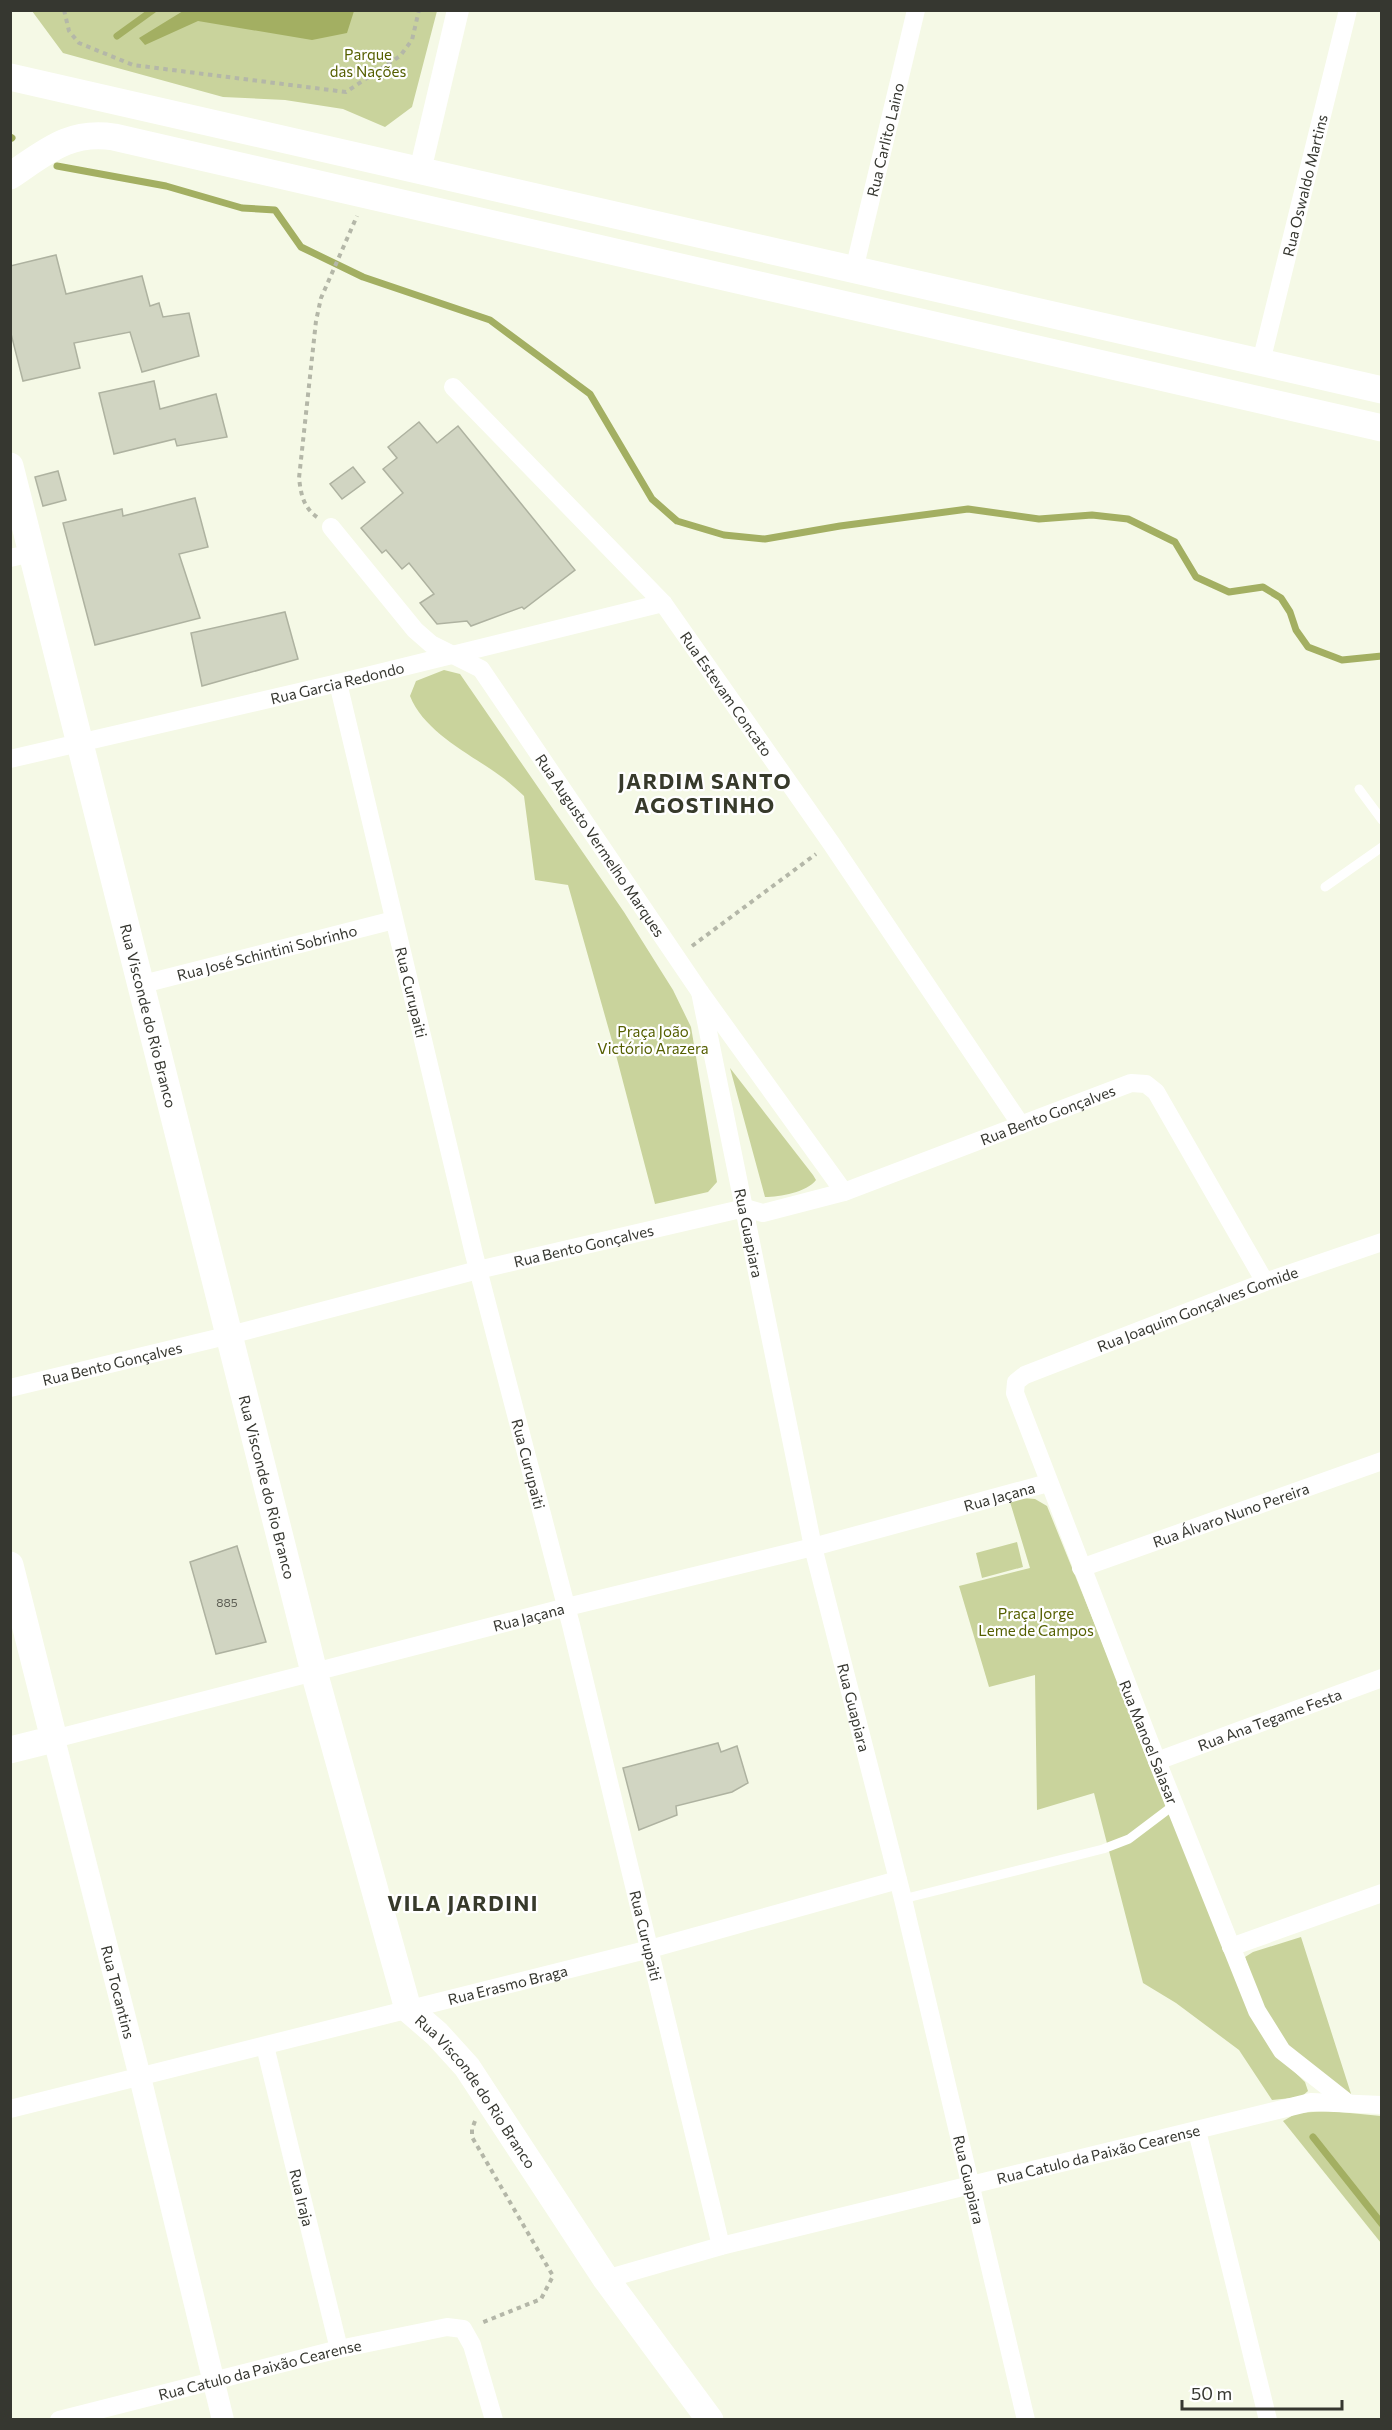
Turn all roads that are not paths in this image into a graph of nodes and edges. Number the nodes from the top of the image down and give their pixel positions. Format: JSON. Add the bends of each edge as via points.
{"nodes":[{"id":1,"x":458,"y":10,"type":"edge"},
{"id":2,"x":916,"y":10,"type":"edge"},
{"id":3,"x":1348,"y":10,"type":"edge"},
{"id":4,"x":10,"y":77,"type":"edge"},
{"id":5,"x":420,"y":171,"type":"junction"},
{"id":6,"x":10,"y":176,"type":"edge"},
{"id":7,"x":854,"y":270,"type":"junction"},
{"id":8,"x":1261,"y":362,"type":"junction"},
{"id":9,"x":453,"y":387,"type":"dead end"},
{"id":10,"x":1382,"y":390,"type":"edge"},
{"id":11,"x":1382,"y":428,"type":"edge"},
{"id":12,"x":10,"y":466,"type":"edge"},
{"id":13,"x":331,"y":527,"type":"road end"},
{"id":14,"x":21,"y":556,"type":"edge"},
{"id":15,"x":663,"y":603,"type":"junction"},
{"id":16,"x":453,"y":654,"type":"junction"},
{"id":17,"x":338,"y":683,"type":"junction"},
{"id":18,"x":79,"y":743,"type":"junction"},
{"id":19,"x":10,"y":759,"type":"edge"},
{"id":20,"x":1359,"y":789,"type":"dead end"},
{"id":21,"x":1382,"y":820,"type":"edge"},
{"id":22,"x":1382,"y":847,"type":"edge"},
{"id":23,"x":1325,"y":887,"type":"dead end"},
{"id":24,"x":394,"y":920,"type":"junction"},
{"id":25,"x":140,"y":985,"type":"junction"},
{"id":26,"x":700,"y":992,"type":"junction"},
{"id":27,"x":1021,"y":1125,"type":"junction"},
{"id":28,"x":844,"y":1192,"type":"junction"},
{"id":29,"x":745,"y":1208,"type":"junction"},
{"id":30,"x":1382,"y":1242,"type":"edge"},
{"id":31,"x":478,"y":1270,"type":"junction"},
{"id":32,"x":1265,"y":1282,"type":"junction"},
{"id":33,"x":230,"y":1335,"type":"junction"},
{"id":34,"x":1016,"y":1382,"type":"joint"},
{"id":35,"x":10,"y":1388,"type":"edge"},
{"id":36,"x":1382,"y":1461,"type":"edge"},
{"id":37,"x":1048,"y":1483,"type":"junction"},
{"id":38,"x":813,"y":1547,"type":"junction"},
{"id":39,"x":10,"y":1565,"type":"edge"},
{"id":40,"x":1081,"y":1568,"type":"junction"},
{"id":41,"x":567,"y":1607,"type":"junction"},
{"id":42,"x":314,"y":1672,"type":"junction"},
{"id":43,"x":1382,"y":1678,"type":"edge"},
{"id":44,"x":54,"y":1739,"type":"junction"},
{"id":45,"x":10,"y":1750,"type":"edge"},
{"id":46,"x":1157,"y":1761,"type":"junction"},
{"id":47,"x":1174,"y":1805,"type":"junction"},
{"id":48,"x":898,"y":1880,"type":"junction"},
{"id":49,"x":1382,"y":1893,"type":"edge"},
{"id":50,"x":903,"y":1899,"type":"junction"},
{"id":51,"x":1232,"y":1947,"type":"junction"},
{"id":52,"x":650,"y":1949,"type":"junction"},
{"id":53,"x":408,"y":2009,"type":"junction"},
{"id":54,"x":265,"y":2046,"type":"junction"},
{"id":55,"x":140,"y":2077,"type":"junction"},
{"id":56,"x":1319,"y":2080,"type":"junction"},
{"id":57,"x":1311,"y":2102,"type":"junction"},
{"id":58,"x":1348,"y":2103,"type":"junction"},
{"id":59,"x":1382,"y":2105,"type":"edge"},
{"id":60,"x":10,"y":2109,"type":"edge"},
{"id":61,"x":1197,"y":2131,"type":"junction"},
{"id":62,"x":972,"y":2185,"type":"junction"},
{"id":63,"x":721,"y":2246,"type":"junction"},
{"id":64,"x":606,"y":2278,"type":"junction"},
{"id":65,"x":339,"y":2349,"type":"junction"},
{"id":66,"x":213,"y":2380,"type":"junction"},
{"id":67,"x":59,"y":2420,"type":"edge"},
{"id":68,"x":223,"y":2420,"type":"edge"},
{"id":69,"x":494,"y":2420,"type":"edge"},
{"id":70,"x":710,"y":2420,"type":"edge"},
{"id":71,"x":1026,"y":2420,"type":"edge"},
{"id":72,"x":1268,"y":2420,"type":"edge"}],
"edges":[{"from":1,"to":5,"type":"street"},
{"from":2,"to":7,"type":"street","name":"Rua Carlito Laino"},
{"from":3,"to":8,"type":"street","name":"Rua Oswaldo Martins"},
{"from":4,"to":5,"type":"main road"},
{"from":5,"to":7,"type":"main road"},
{"from":6,"to":11,"type":"main road","via":[[55,146],[82,135],[114,136]]},
{"from":7,"to":8,"type":"main road"},
{"from":8,"to":10,"type":"main road"},
{"from":9,"to":15,"type":"street","name":"Rua Estevam Concato"},
{"from":12,"to":14,"type":"main road","name":"Rua Visconde do Rio Branco"},
{"from":13,"to":16,"type":"street","name":"Rua Augusto Vermelho Marques","via":[[415,630],[430,644]]},
{"from":14,"to":18,"type":"main road","name":"Rua Visconde do Rio Branco"},
{"from":15,"to":16,"type":"street","name":"Rua Garcia Redondo"},
{"from":15,"to":27,"type":"street","name":"Rua Estevam Concato"},
{"from":16,"to":17,"type":"street","name":"Rua Garcia Redondo"},
{"from":16,"to":26,"type":"street","name":"Rua Augusto Vermelho Marques","via":[[481,669]]},
{"from":17,"to":18,"type":"street","name":"Rua Garcia Redondo"},
{"from":17,"to":24,"type":"street","name":"Rua Curupaiti"},
{"from":18,"to":19,"type":"street","name":"Rua Garcia Redondo"},
{"from":18,"to":25,"type":"main road","name":"Rua Visconde do Rio Branco"},
{"from":20,"to":21,"type":"lane"},
{"from":22,"to":23,"type":"lane"},
{"from":24,"to":25,"type":"street","name":"Rua José Schintini Sobrinho"},
{"from":24,"to":31,"type":"street","name":"Rua Curupaiti"},
{"from":25,"to":33,"type":"main road","name":"Rua Visconde do Rio Branco"},
{"from":26,"to":28,"type":"street","name":"Rua Augusto Vermelho Marques"},
{"from":26,"to":29,"type":"street","name":"Rua Guapiara"},
{"from":27,"to":28,"type":"street","name":"Rua Bento Gonçalves"},
{"from":27,"to":32,"type":"street","name":"Rua Bento Gonçalves","via":[[1131,1083],[1146,1084],[1156,1092]]},
{"from":28,"to":29,"type":"street","name":"Rua Bento Gonçalves","via":[[763,1213]]},
{"from":29,"to":31,"type":"street","name":"Rua Bento Gonçalves"},
{"from":29,"to":38,"type":"street","name":"Rua Guapiara"},
{"from":30,"to":32,"type":"street","name":"Rua Joaquim Gonçalves Gomide"},
{"from":31,"to":33,"type":"street","name":"Rua Bento Gonçalves"},
{"from":31,"to":41,"type":"street","name":"Rua Curupaiti"},
{"from":32,"to":34,"type":"street","name":"Rua Joaquim Gonçalves Gomide","via":[[1025,1375]]},
{"from":33,"to":35,"type":"street","name":"Rua Bento Gonçalves"},
{"from":33,"to":42,"type":"main road","name":"Rua Visconde do Rio Branco"},
{"from":34,"to":37,"type":"street","name":"Rua Manoel Salasar","via":[[1015,1393]]},
{"from":36,"to":40,"type":"street","name":"Rua Álvaro Nuno Pereira"},
{"from":37,"to":38,"type":"street","name":"Rua Jaçana"},
{"from":37,"to":40,"type":"street","name":"Rua Manoel Salasar"},
{"from":38,"to":41,"type":"street","name":"Rua Jaçana"},
{"from":38,"to":48,"type":"street","name":"Rua Guapiara"},
{"from":39,"to":44,"type":"main road","name":"Rua Tocantins"},
{"from":40,"to":46,"type":"street","name":"Rua Manoel Salasar"},
{"from":41,"to":42,"type":"street","name":"Rua Jaçana"},
{"from":41,"to":52,"type":"street","name":"Rua Curupaiti"},
{"from":42,"to":44,"type":"street","name":"Rua Jaçana"},
{"from":42,"to":53,"type":"main road","name":"Rua Visconde do Rio Branco"},
{"from":43,"to":46,"type":"street","name":"Rua Ana Tegame Festa"},
{"from":44,"to":45,"type":"main road","name":"Rua Jaçana"},
{"from":44,"to":55,"type":"street","name":"Rua Tocantins"},
{"from":46,"to":47,"type":"street","name":"Rua Manoel Salasar"},
{"from":47,"to":50,"type":"lane","via":[[1129,1839],[1103,1849]]},
{"from":47,"to":51,"type":"street","name":"Rua Manoel Salasar"},
{"from":48,"to":50,"type":"street","name":"Rua Guapiara"},
{"from":48,"to":52,"type":"street","name":"Rua Erasmo Braga"},
{"from":49,"to":51,"type":"street"},
{"from":50,"to":62,"type":"street","name":"Rua Guapiara"},
{"from":51,"to":56,"type":"street","name":"Rua Manoel Salasar","via":[[1257,2011],[1282,2051]]},
{"from":52,"to":53,"type":"street","name":"Rua Erasmo Braga"},
{"from":52,"to":63,"type":"street","name":"Rua Curupaiti"},
{"from":53,"to":54,"type":"street","name":"Rua Erasmo Braga"},
{"from":53,"to":64,"type":"main road","name":"Rua Visconde do Rio Branco","via":[[467,2067]]},
{"from":54,"to":55,"type":"street","name":"Rua Erasmo Braga"},
{"from":54,"to":65,"type":"street","name":"Rua Iraja"},
{"from":55,"to":60,"type":"street","name":"Rua Erasmo Braga"},
{"from":55,"to":66,"type":"street","name":"Rua Tocantins"},
{"from":56,"to":57,"type":"street","via":[[1319,2096]]},
{"from":56,"to":58,"type":"street","name":"Rua Manoel Salasar"},
{"from":57,"to":58,"type":"street","name":"Rua Catulo da Paixão Cearense"},
{"from":57,"to":61,"type":"street","name":"Rua Catulo da Paixão Cearense"},
{"from":58,"to":59,"type":"street","name":"Rua Catulo da Paixão Cearense"},
{"from":61,"to":62,"type":"street","name":"Rua Catulo da Paixão Cearense"},
{"from":61,"to":72,"type":"street"},
{"from":62,"to":63,"type":"street","name":"Rua Catulo da Paixão Cearense"},
{"from":62,"to":71,"type":"street","name":"Rua Guapiara"},
{"from":63,"to":64,"type":"street","name":"Rua Catulo da Paixão Cearense"},
{"from":64,"to":70,"type":"main road","name":"Rua Visconde do Rio Branco"},
{"from":65,"to":66,"type":"street","name":"Rua Catulo da Paixão Cearense"},
{"from":65,"to":69,"type":"street","name":"Rua Catulo da Paixão Cearense","via":[[447,2327],[463,2329],[472,2345]]},
{"from":66,"to":67,"type":"street","name":"Rua Catulo da Paixão Cearense"},
{"from":66,"to":68,"type":"street","name":"Rua Tocantins"}]}
